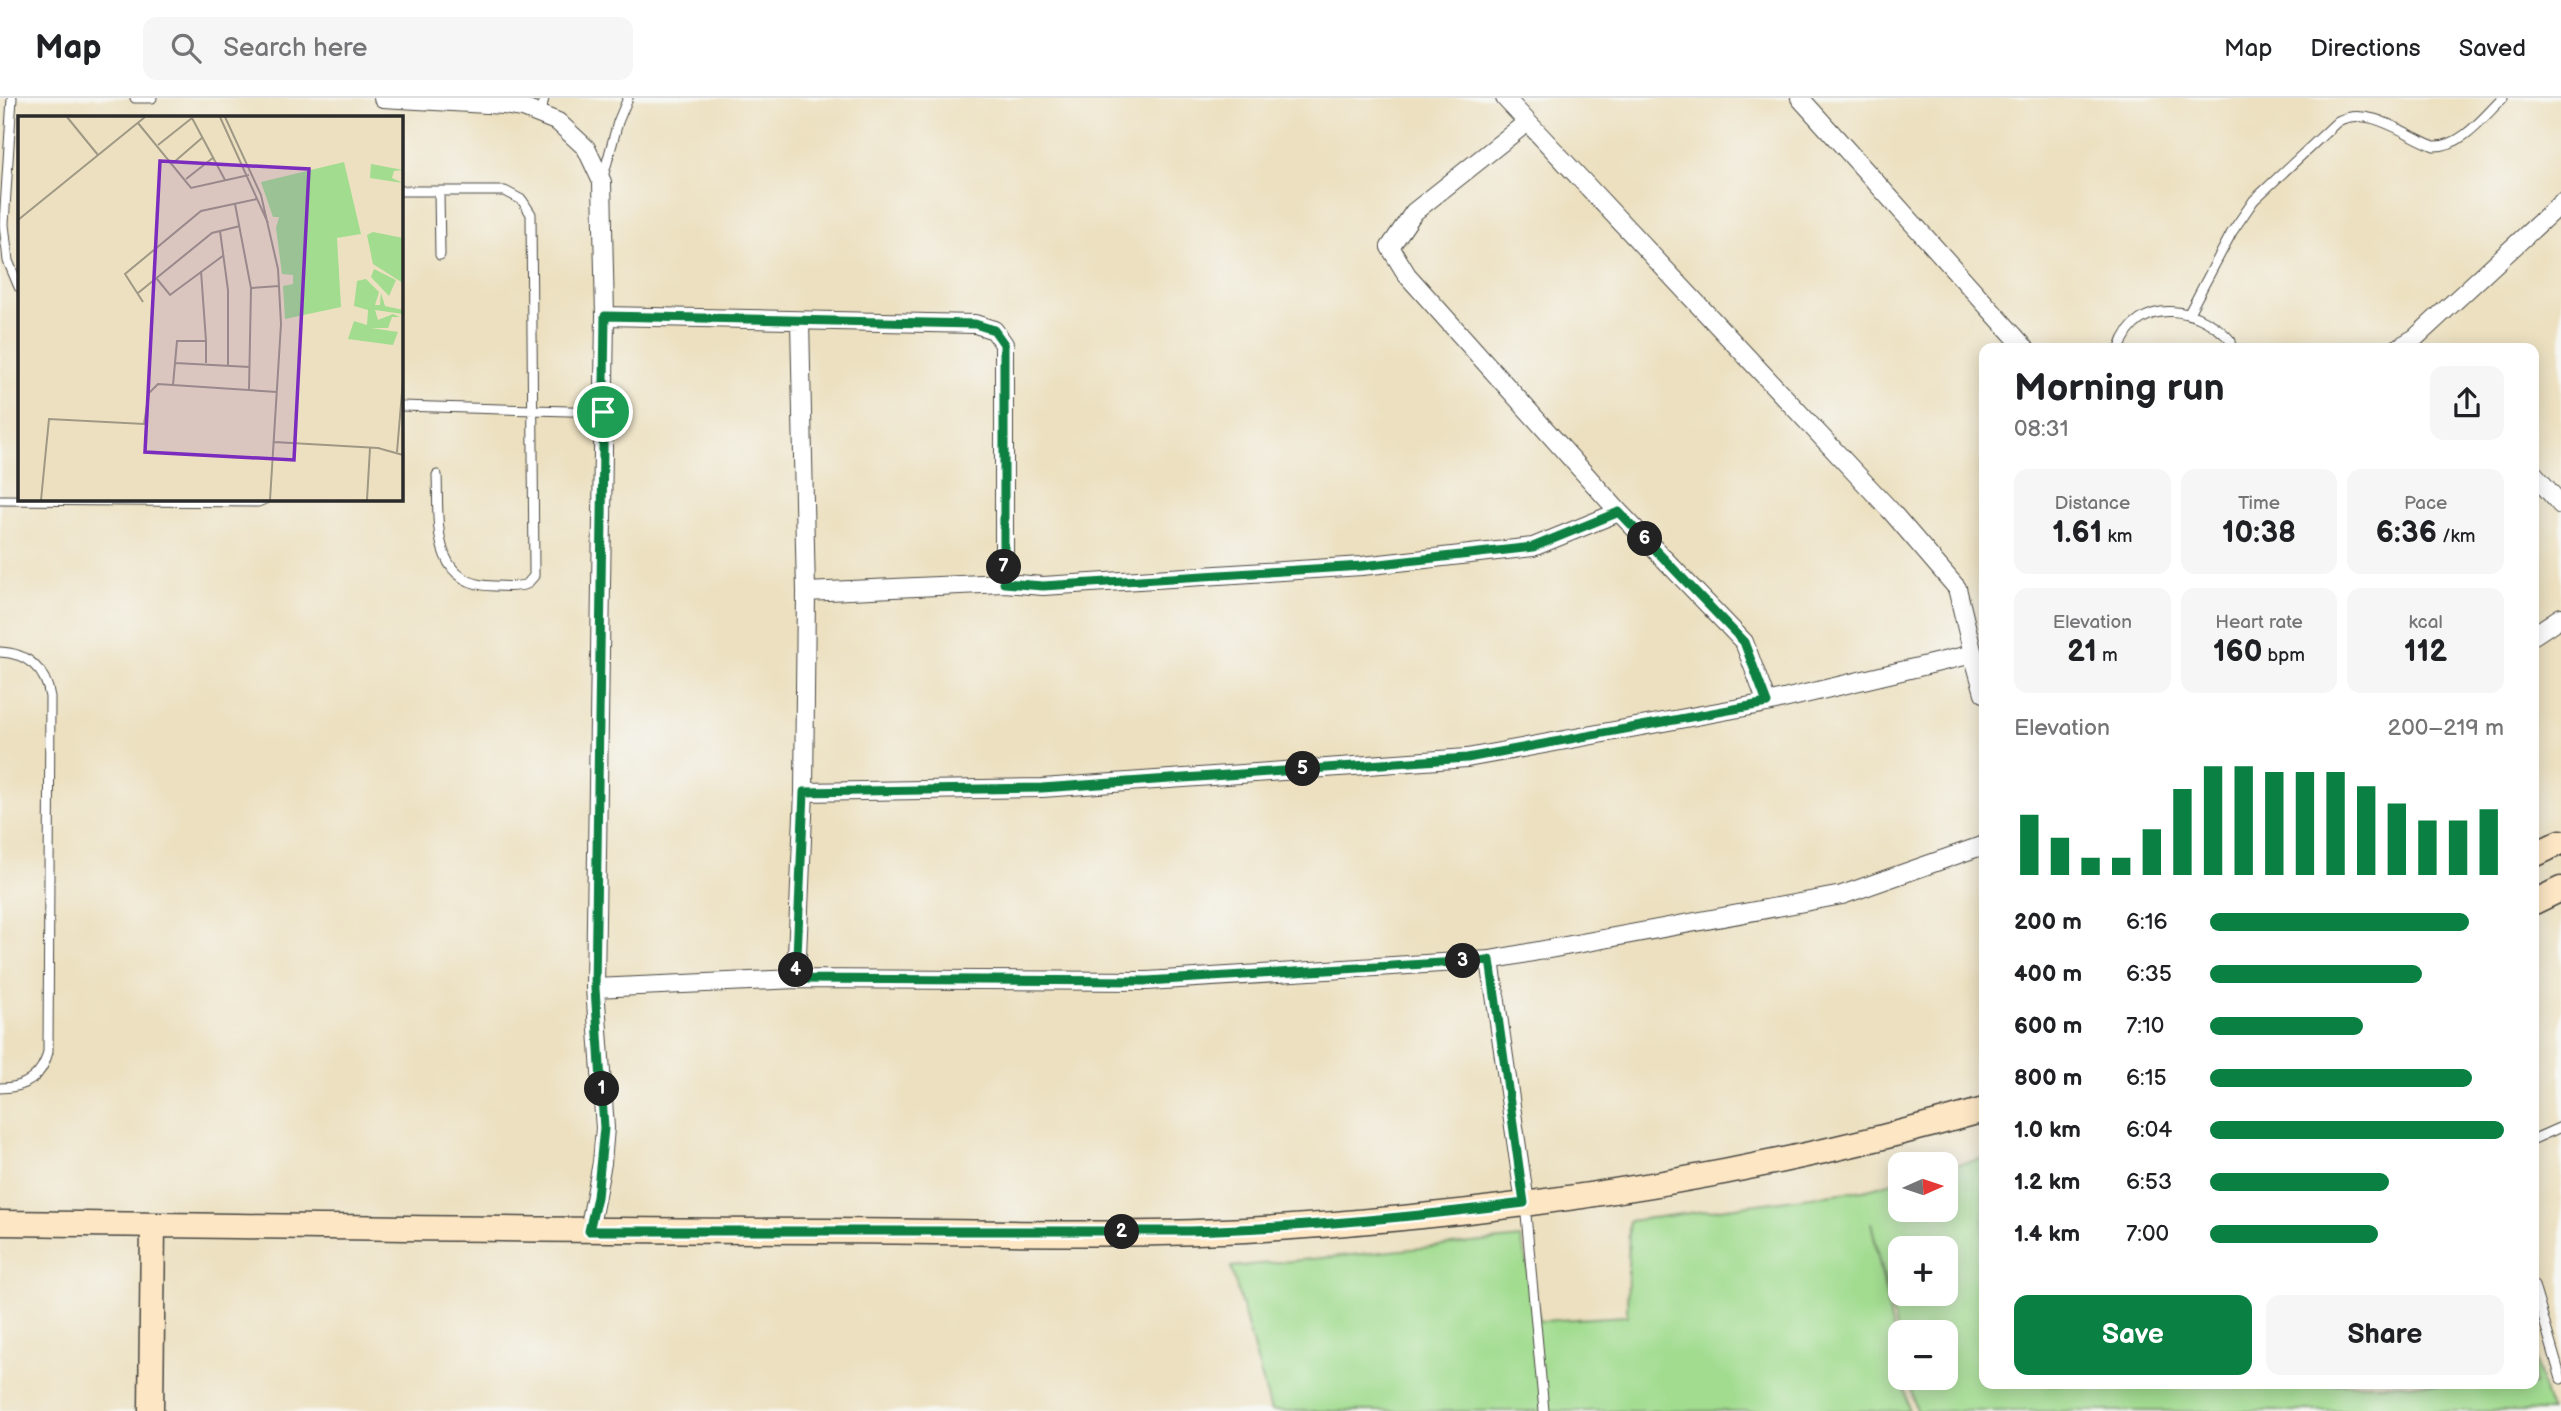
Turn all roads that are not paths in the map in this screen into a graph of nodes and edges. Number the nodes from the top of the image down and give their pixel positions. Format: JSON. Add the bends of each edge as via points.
{"nodes":[{"id":1,"x":12,"y":98,"type":"edge"},
{"id":2,"x":135,"y":98,"type":"edge"},
{"id":3,"x":152,"y":98,"type":"edge"},
{"id":4,"x":383,"y":98,"type":"edge"},
{"id":5,"x":628,"y":98,"type":"edge"},
{"id":6,"x":1505,"y":98,"type":"edge"},
{"id":7,"x":1800,"y":98,"type":"edge"},
{"id":8,"x":2503,"y":98,"type":"edge"},
{"id":9,"x":543,"y":106,"type":"edge"},
{"id":10,"x":1526,"y":123,"type":"junction"},
{"id":11,"x":602,"y":182,"type":"junction"},
{"id":12,"x":402,"y":191,"type":"edge"},
{"id":13,"x":439,"y":191,"type":"junction"},
{"id":14,"x":2557,"y":213,"type":"edge"},
{"id":15,"x":440,"y":255,"type":"dead end"},
{"id":16,"x":18,"y":285,"type":"edge"},
{"id":17,"x":2189,"y":313,"type":"junction"},
{"id":18,"x":605,"y":316,"type":"junction"},
{"id":19,"x":800,"y":321,"type":"junction"},
{"id":20,"x":2231,"y":341,"type":"dead end"},
{"id":21,"x":2020,"y":343,"type":"edge"},
{"id":22,"x":2122,"y":343,"type":"edge"},
{"id":23,"x":2419,"y":343,"type":"edge"},
{"id":24,"x":402,"y":406,"type":"edge"},
{"id":25,"x":532,"y":412,"type":"junction"},
{"id":26,"x":603,"y":412,"type":"junction"},
{"id":27,"x":437,"y":475,"type":"dead end"},
{"id":28,"x":2539,"y":480,"type":"edge"},
{"id":29,"x":0,"y":499,"type":"edge"},
{"id":30,"x":18,"y":499,"type":"edge"},
{"id":31,"x":86,"y":500,"type":"edge"},
{"id":32,"x":263,"y":500,"type":"edge"},
{"id":33,"x":2561,"y":505,"type":"edge"},
{"id":34,"x":1619,"y":512,"type":"junction"},
{"id":35,"x":1004,"y":583,"type":"junction"},
{"id":36,"x":806,"y":592,"type":"junction"},
{"id":37,"x":2561,"y":617,"type":"edge"},
{"id":38,"x":2539,"y":632,"type":"edge"},
{"id":39,"x":0,"y":652,"type":"edge"},
{"id":40,"x":1973,"y":654,"type":"junction"},
{"id":41,"x":1979,"y":675,"type":"edge"},
{"id":42,"x":1767,"y":703,"type":"junction"},
{"id":43,"x":804,"y":792,"type":"junction"},
{"id":44,"x":2561,"y":842,"type":"edge"},
{"id":45,"x":1979,"y":847,"type":"edge"},
{"id":46,"x":2539,"y":853,"type":"edge"},
{"id":47,"x":2561,"y":889,"type":"edge"},
{"id":48,"x":2539,"y":900,"type":"edge"},
{"id":49,"x":1490,"y":960,"type":"junction"},
{"id":50,"x":796,"y":979,"type":"junction"},
{"id":51,"x":595,"y":988,"type":"junction"},
{"id":52,"x":0,"y":1088,"type":"edge"},
{"id":53,"x":1979,"y":1111,"type":"edge"},
{"id":54,"x":2561,"y":1127,"type":"edge"},
{"id":55,"x":2539,"y":1137,"type":"edge"},
{"id":56,"x":1524,"y":1203,"type":"junction"},
{"id":57,"x":0,"y":1223,"type":"edge"},
{"id":58,"x":153,"y":1225,"type":"junction"},
{"id":59,"x":589,"y":1231,"type":"junction"},
{"id":60,"x":2539,"y":1303,"type":"edge"},
{"id":61,"x":2561,"y":1379,"type":"edge"},
{"id":62,"x":151,"y":1411,"type":"edge"},
{"id":63,"x":1544,"y":1411,"type":"edge"}],
"edges":[{"from":1,"to":16,"type":"lane","via":[[5,224],[8,261]]},
{"from":2,"to":3,"type":"lane"},
{"from":4,"to":9,"type":"street"},
{"from":5,"to":11,"type":"lane"},
{"from":6,"to":10,"type":"street"},
{"from":7,"to":21,"type":"street"},
{"from":8,"to":17,"type":"lane","via":[[2444,147],[2362,116],[2338,121],[2254,200]]},
{"from":9,"to":11,"type":"street","via":[[586,148]]},
{"from":10,"to":34,"type":"street","via":[[1414,212],[1390,247],[1407,275]]},
{"from":10,"to":40,"type":"street","via":[[1890,510],[1957,588]]},
{"from":11,"to":18,"type":"street"},
{"from":12,"to":13,"type":"lane"},
{"from":13,"to":15,"type":"lane"},
{"from":13,"to":25,"type":"lane","via":[[505,191],[528,206],[532,222]]},
{"from":14,"to":23,"type":"street"},
{"from":17,"to":20,"type":"lane","via":[[2212,323]]},
{"from":17,"to":22,"type":"lane","via":[[2164,312],[2142,319]]},
{"from":18,"to":19,"type":"street"},
{"from":18,"to":26,"type":"street"},
{"from":19,"to":35,"type":"street","via":[[975,324],[994,330],[1004,344]]},
{"from":19,"to":36,"type":"street"},
{"from":24,"to":25,"type":"lane"},
{"from":25,"to":26,"type":"lane"},
{"from":25,"to":27,"type":"lane","via":[[534,576],[527,584],[472,583],[445,558]]},
{"from":26,"to":51,"type":"street"},
{"from":28,"to":33,"type":"street"},
{"from":29,"to":30,"type":"lane"},
{"from":31,"to":32,"type":"lane"},
{"from":34,"to":35,"type":"street","via":[[1533,547],[1362,566],[1043,586]]},
{"from":34,"to":42,"type":"street","via":[[1744,642]]},
{"from":35,"to":36,"type":"street"},
{"from":36,"to":43,"type":"street"},
{"from":37,"to":38,"type":"street"},
{"from":39,"to":52,"type":"lane","via":[[30,660],[45,677],[50,697],[48,1052],[32,1080]]},
{"from":40,"to":41,"type":"street"},
{"from":40,"to":42,"type":"street"},
{"from":42,"to":43,"type":"street","via":[[1467,758],[1042,788]]},
{"from":43,"to":50,"type":"street"},
{"from":44,"to":46,"type":"street"},
{"from":45,"to":49,"type":"street","via":[[1842,895]]},
{"from":47,"to":48,"type":"street"},
{"from":49,"to":50,"type":"street","via":[[1147,981]]},
{"from":49,"to":56,"type":"street"},
{"from":50,"to":51,"type":"street"},
{"from":51,"to":59,"type":"street","via":[[604,1128]]},
{"from":53,"to":56,"type":"street","via":[[1765,1164]]},
{"from":54,"to":55,"type":"lane"},
{"from":56,"to":59,"type":"street","via":[[1330,1223],[1189,1231]]},
{"from":56,"to":63,"type":"lane"},
{"from":57,"to":58,"type":"street"},
{"from":58,"to":59,"type":"street"},
{"from":58,"to":62,"type":"street"},
{"from":60,"to":61,"type":"lane"}]}
